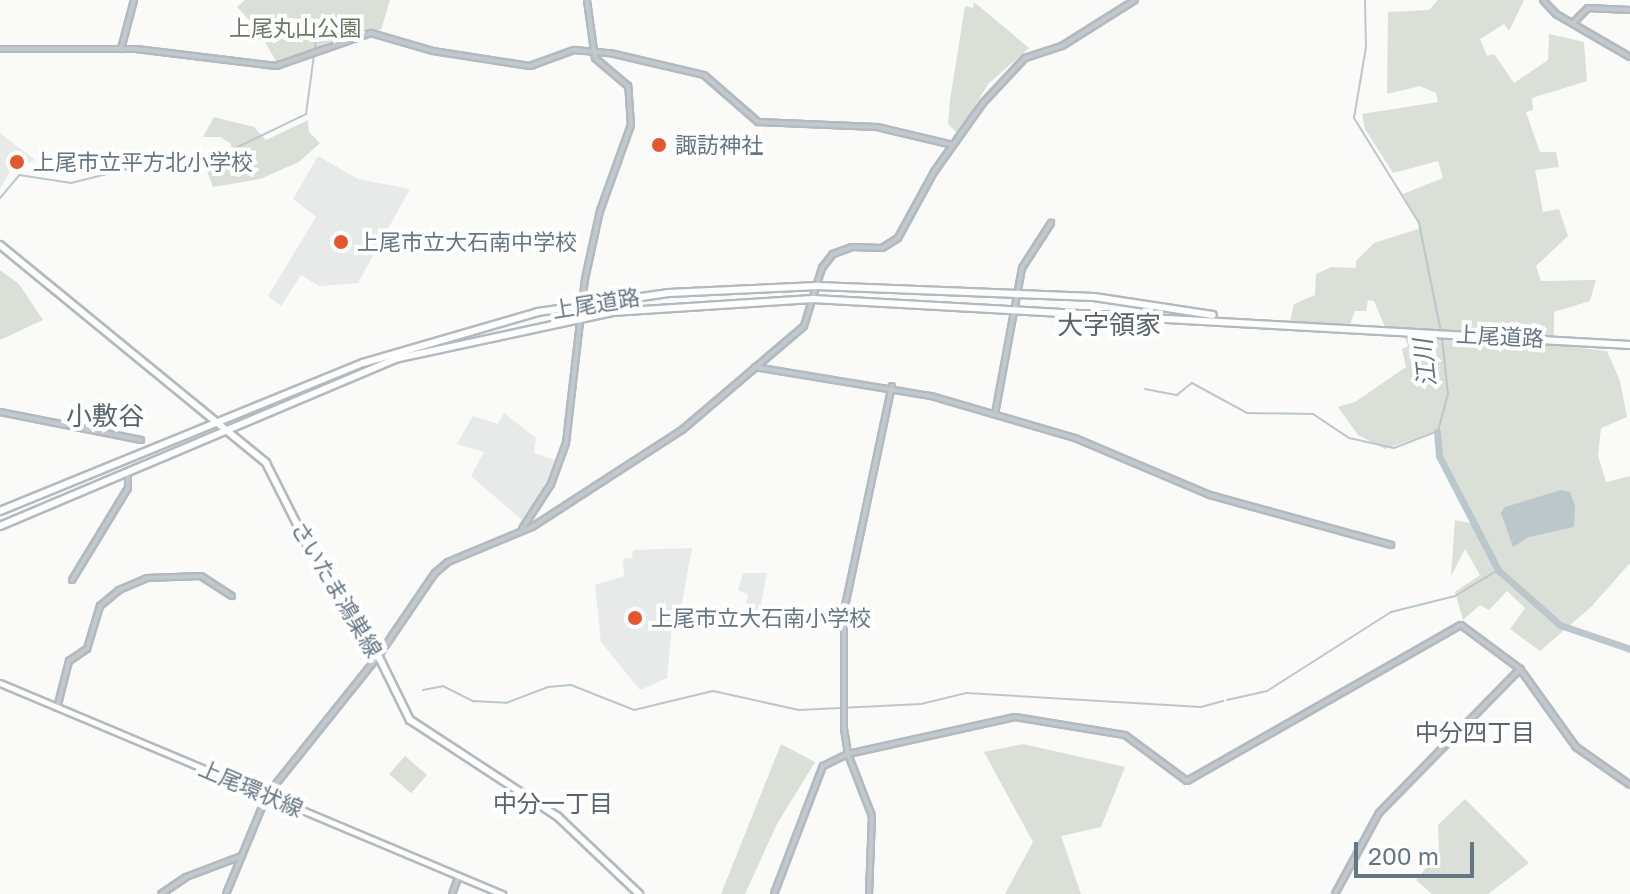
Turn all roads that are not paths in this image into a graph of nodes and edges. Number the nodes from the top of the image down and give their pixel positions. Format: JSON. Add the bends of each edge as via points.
{"nodes":[{"id":1,"x":134,"y":0,"type":"edge"},
{"id":2,"x":587,"y":0,"type":"edge"},
{"id":3,"x":1135,"y":0,"type":"edge"},
{"id":4,"x":1543,"y":0,"type":"edge"},
{"id":5,"x":1630,"y":10,"type":"edge"},
{"id":6,"x":1573,"y":23,"type":"junction"},
{"id":7,"x":0,"y":49,"type":"edge"},
{"id":8,"x":121,"y":49,"type":"junction"},
{"id":9,"x":594,"y":52,"type":"junction"},
{"id":10,"x":1630,"y":57,"type":"edge"},
{"id":11,"x":953,"y":145,"type":"junction"},
{"id":12,"x":1051,"y":223,"type":"dead end"},
{"id":13,"x":0,"y":245,"type":"edge"},
{"id":14,"x":817,"y":286,"type":"junction"},
{"id":15,"x":1017,"y":293,"type":"junction"},
{"id":16,"x":813,"y":299,"type":"junction"},
{"id":17,"x":582,"y":305,"type":"junction"},
{"id":18,"x":1016,"y":308,"type":"junction"},
{"id":19,"x":582,"y":317,"type":"junction"},
{"id":20,"x":1227,"y":318,"type":"junction"},
{"id":21,"x":1630,"y":345,"type":"edge"},
{"id":22,"x":755,"y":367,"type":"junction"},
{"id":23,"x":892,"y":386,"type":"junction"},
{"id":24,"x":0,"y":412,"type":"edge"},
{"id":25,"x":995,"y":414,"type":"junction"},
{"id":26,"x":217,"y":421,"type":"junction"},
{"id":27,"x":229,"y":429,"type":"junction"},
{"id":28,"x":141,"y":440,"type":"dead end"},
{"id":29,"x":128,"y":478,"type":"dead end"},
{"id":30,"x":0,"y":511,"type":"edge"},
{"id":31,"x":0,"y":526,"type":"edge"},
{"id":32,"x":520,"y":531,"type":"junction"},
{"id":33,"x":1391,"y":545,"type":"dead end"},
{"id":34,"x":72,"y":580,"type":"dead end"},
{"id":35,"x":232,"y":596,"type":"dead end"},
{"id":36,"x":379,"y":655,"type":"junction"},
{"id":37,"x":1520,"y":669,"type":"junction"},
{"id":38,"x":0,"y":683,"type":"edge"},
{"id":39,"x":57,"y":708,"type":"junction"},
{"id":40,"x":848,"y":754,"type":"junction"},
{"id":41,"x":1630,"y":785,"type":"edge"},
{"id":42,"x":267,"y":795,"type":"junction"},
{"id":43,"x":242,"y":856,"type":"junction"},
{"id":44,"x":459,"y":876,"type":"junction"},
{"id":45,"x":161,"y":894,"type":"edge"},
{"id":46,"x":226,"y":894,"type":"edge"},
{"id":47,"x":452,"y":894,"type":"edge"},
{"id":48,"x":502,"y":894,"type":"edge"},
{"id":49,"x":639,"y":894,"type":"edge"},
{"id":50,"x":774,"y":894,"type":"edge"},
{"id":51,"x":869,"y":894,"type":"edge"},
{"id":52,"x":1335,"y":894,"type":"edge"}],
"edges":[{"from":1,"to":8,"type":"street"},
{"from":2,"to":9,"type":"street"},
{"from":3,"to":11,"type":"street","via":[[1062,46],[1025,58]]},
{"from":4,"to":6,"type":"street"},
{"from":5,"to":6,"type":"street","via":[[1588,8]]},
{"from":6,"to":10,"type":"street"},
{"from":7,"to":8,"type":"street"},
{"from":8,"to":9,"type":"street","via":[[276,66],[371,33],[433,51],[530,66],[569,51]]},
{"from":9,"to":11,"type":"street","via":[[704,75],[758,122],[877,127]]},
{"from":9,"to":17,"type":"street","via":[[596,61],[628,86],[632,112],[597,223]]},
{"from":11,"to":14,"type":"street","via":[[895,241],[878,249],[839,251],[824,265]]},
{"from":12,"to":15,"type":"street","via":[[1025,260]]},
{"from":13,"to":26,"type":"main road","name":"さいたま鴻巣線"},
{"from":14,"to":15,"type":"main road","name":"上尾道路"},
{"from":14,"to":16,"type":"street"},
{"from":14,"to":17,"type":"main road","name":"上尾道路","via":[[669,293]]},
{"from":15,"to":18,"type":"street"},
{"from":15,"to":20,"type":"main road","name":"上尾道路","via":[[1146,301]]},
{"from":16,"to":18,"type":"main road","name":"上尾道路"},
{"from":16,"to":19,"type":"main road","name":"上尾道路","via":[[707,303]]},
{"from":16,"to":22,"type":"street","via":[[804,326]]},
{"from":17,"to":19,"type":"street"},
{"from":17,"to":26,"type":"main road","name":"上尾道路","via":[[395,352]]},
{"from":18,"to":20,"type":"main road","name":"上尾道路"},
{"from":18,"to":25,"type":"street"},
{"from":19,"to":27,"type":"main road","name":"上尾道路","via":[[395,359]]},
{"from":19,"to":32,"type":"street","via":[[566,443],[551,484]]},
{"from":20,"to":21,"type":"main road","name":"上尾道路"},
{"from":22,"to":23,"type":"street"},
{"from":22,"to":32,"type":"street","via":[[668,440]]},
{"from":23,"to":25,"type":"street"},
{"from":23,"to":40,"type":"street","via":[[844,611],[842,685]]},
{"from":24,"to":28,"type":"street"},
{"from":25,"to":33,"type":"street","via":[[1075,438],[1210,495]]},
{"from":26,"to":27,"type":"main road","name":"さいたま鴻巣線"},
{"from":26,"to":30,"type":"main road","name":"上尾道路"},
{"from":27,"to":31,"type":"main road","name":"上尾道路"},
{"from":27,"to":36,"type":"main road","name":"さいたま鴻巣線","via":[[275,475],[306,543]]},
{"from":29,"to":34,"type":"street","via":[[128,488]]},
{"from":32,"to":36,"type":"street","via":[[441,568]]},
{"from":35,"to":39,"type":"street","via":[[201,576],[147,578],[119,590],[100,606],[87,649],[69,661]]},
{"from":36,"to":42,"type":"street"},
{"from":36,"to":49,"type":"main road","name":"さいたま鴻巣線","via":[[397,703],[417,727],[558,817]]},
{"from":37,"to":40,"type":"street","via":[[1461,625],[1187,781],[1125,735],[1015,717]]},
{"from":37,"to":41,"type":"street","via":[[1576,747]]},
{"from":37,"to":52,"type":"street","via":[[1379,813]]},
{"from":38,"to":39,"type":"main road","name":"上尾環状線"},
{"from":39,"to":42,"type":"main road","name":"上尾環状線"},
{"from":40,"to":50,"type":"street","via":[[823,766]]},
{"from":40,"to":51,"type":"street","via":[[872,816]]},
{"from":42,"to":43,"type":"street"},
{"from":42,"to":44,"type":"main road","name":"上尾環状線"},
{"from":43,"to":45,"type":"street","via":[[186,877]]},
{"from":43,"to":46,"type":"street"},
{"from":44,"to":47,"type":"street"},
{"from":44,"to":48,"type":"main road","name":"上尾環状線"}]}
